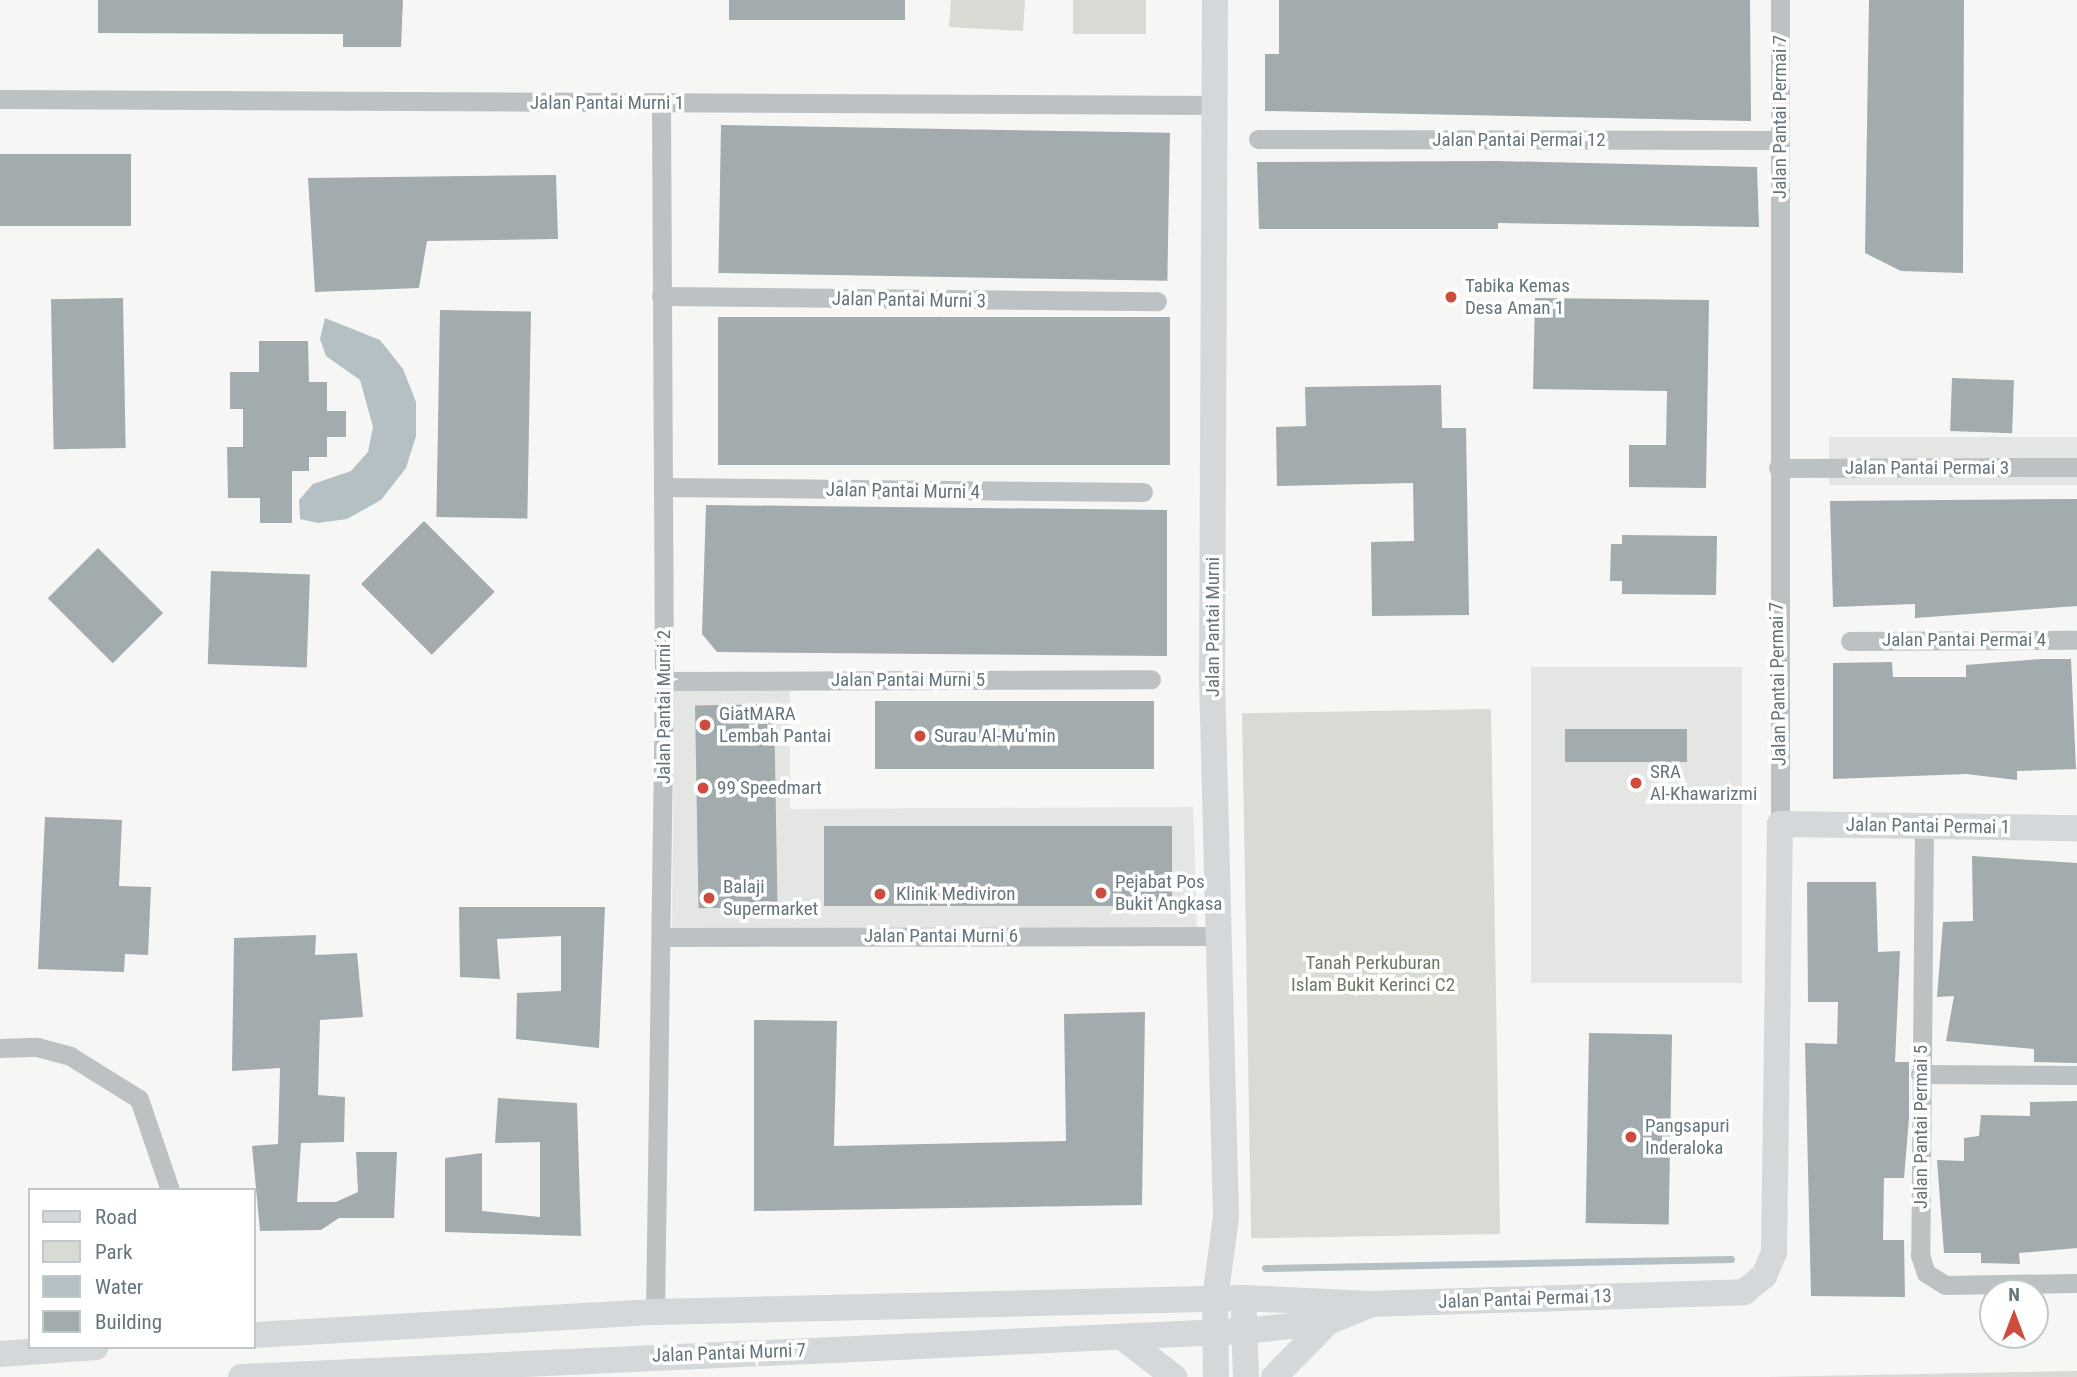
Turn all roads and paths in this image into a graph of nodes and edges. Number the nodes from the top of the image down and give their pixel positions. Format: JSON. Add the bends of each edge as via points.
{"nodes":[{"id":1,"x":1215,"y":0,"type":"edge"},
{"id":2,"x":1780,"y":0,"type":"edge"},
{"id":3,"x":0,"y":99,"type":"edge"},
{"id":4,"x":661,"y":102,"type":"junction"},
{"id":5,"x":1215,"y":105,"type":"junction"},
{"id":6,"x":1258,"y":139,"type":"dead end"},
{"id":7,"x":1780,"y":141,"type":"junction"},
{"id":8,"x":661,"y":296,"type":"junction"},
{"id":9,"x":1157,"y":302,"type":"dead end"},
{"id":10,"x":2077,"y":467,"type":"edge"},
{"id":11,"x":1778,"y":468,"type":"junction"},
{"id":12,"x":664,"y":487,"type":"junction"},
{"id":13,"x":1143,"y":492,"type":"dead end"},
{"id":14,"x":2077,"y":640,"type":"edge"},
{"id":15,"x":1850,"y":641,"type":"dead end"},
{"id":16,"x":1151,"y":679,"type":"dead end"},
{"id":17,"x":664,"y":681,"type":"junction"},
{"id":18,"x":1780,"y":824,"type":"junction"},
{"id":19,"x":1924,"y":827,"type":"junction"},
{"id":20,"x":2077,"y":828,"type":"edge"},
{"id":21,"x":1220,"y":936,"type":"junction"},
{"id":22,"x":662,"y":937,"type":"junction"},
{"id":23,"x":0,"y":1048,"type":"edge"},
{"id":24,"x":1920,"y":1074,"type":"junction"},
{"id":25,"x":2077,"y":1075,"type":"edge"},
{"id":26,"x":169,"y":1188,"type":"edge"},
{"id":27,"x":1226,"y":1254,"type":"junction"},
{"id":28,"x":2077,"y":1283,"type":"edge"},
{"id":29,"x":1681,"y":1293,"type":"joint"},
{"id":30,"x":1243,"y":1298,"type":"junction"},
{"id":31,"x":1215,"y":1299,"type":"junction"},
{"id":32,"x":1370,"y":1304,"type":"junction"},
{"id":33,"x":655,"y":1312,"type":"junction"},
{"id":34,"x":1328,"y":1322,"type":"junction"},
{"id":35,"x":1245,"y":1331,"type":"junction"},
{"id":36,"x":1216,"y":1333,"type":"junction"},
{"id":37,"x":256,"y":1335,"type":"edge"},
{"id":38,"x":1122,"y":1337,"type":"junction"},
{"id":39,"x":69,"y":1349,"type":"edge"},
{"id":40,"x":0,"y":1354,"type":"edge"},
{"id":41,"x":241,"y":1377,"type":"edge"},
{"id":42,"x":1174,"y":1377,"type":"edge"},
{"id":43,"x":1216,"y":1377,"type":"edge"},
{"id":44,"x":1246,"y":1377,"type":"edge"},
{"id":45,"x":1274,"y":1377,"type":"edge"}],
"edges":[{"from":1,"to":5,"type":"street","name":"Jalan Pantai Murni"},
{"from":2,"to":7,"type":"street","name":"Jalan Pantai Permai 7"},
{"from":3,"to":4,"type":"street","name":"Jalan Pantai Murni 1"},
{"from":4,"to":5,"type":"street","name":"Jalan Pantai Murni 1"},
{"from":4,"to":8,"type":"street","name":"Jalan Pantai Murni 2"},
{"from":5,"to":21,"type":"street","name":"Jalan Pantai Murni","via":[[1212,678]]},
{"from":6,"to":7,"type":"street","name":"Jalan Pantai Permai 12"},
{"from":7,"to":11,"type":"street","name":"Jalan Pantai Permai 7"},
{"from":8,"to":9,"type":"street","name":"Jalan Pantai Murni 3"},
{"from":8,"to":12,"type":"street","name":"Jalan Pantai Murni 2"},
{"from":10,"to":11,"type":"street","name":"Jalan Pantai Permai 3"},
{"from":11,"to":18,"type":"street","name":"Jalan Pantai Permai 7"},
{"from":12,"to":13,"type":"street","name":"Jalan Pantai Murni 4"},
{"from":12,"to":17,"type":"street","name":"Jalan Pantai Murni 2"},
{"from":14,"to":15,"type":"street","name":"Jalan Pantai Permai 4"},
{"from":16,"to":17,"type":"street","name":"Jalan Pantai Murni 5"},
{"from":17,"to":22,"type":"street","name":"Jalan Pantai Murni 2"},
{"from":18,"to":19,"type":"street","name":"Jalan Pantai Permai 1"},
{"from":18,"to":29,"type":"street","name":"Jalan Pantai Permai 7","via":[[1774,1253],[1764,1276],[1744,1292]]},
{"from":19,"to":20,"type":"street","name":"Jalan Pantai Permai 1"},
{"from":19,"to":24,"type":"street","name":"Jalan Pantai Permai 5"},
{"from":21,"to":22,"type":"street","name":"Jalan Pantai Murni 6"},
{"from":21,"to":27,"type":"street","name":"Jalan Pantai Murni"},
{"from":22,"to":33,"type":"street","name":"Jalan Pantai Murni 2"},
{"from":23,"to":26,"type":"street","via":[[37,1046],[70,1056],[139,1099]]},
{"from":24,"to":25,"type":"street"},
{"from":24,"to":28,"type":"street","name":"Jalan Pantai Permai 5","via":[[1920,1255],[1926,1273],[1945,1284]]},
{"from":27,"to":30,"type":"street","name":"Jalan Pantai Murni"},
{"from":27,"to":31,"type":"street","name":"Jalan Pantai Murni"},
{"from":29,"to":32,"type":"street","name":"Jalan Pantai Permai 13"},
{"from":30,"to":31,"type":"street","name":"Jalan Pantai Permai 13"},
{"from":30,"to":32,"type":"street","name":"Jalan Pantai Permai 13"},
{"from":30,"to":35,"type":"street","name":"Jalan Pantai Murni"},
{"from":31,"to":33,"type":"street"},
{"from":31,"to":36,"type":"street","name":"Jalan Pantai Murni"},
{"from":32,"to":34,"type":"street","name":"Jalan Pantai Permai 13"},
{"from":33,"to":37,"type":"street"},
{"from":34,"to":35,"type":"street","name":"Jalan Pantai Permai 13"},
{"from":34,"to":45,"type":"street"},
{"from":35,"to":36,"type":"street","name":"Jalan Pantai Permai 13"},
{"from":35,"to":44,"type":"street","name":"Jalan Pantai Murni"},
{"from":36,"to":38,"type":"street","name":"Jalan Pantai Murni 7"},
{"from":36,"to":43,"type":"street","name":"Jalan Pantai Murni"},
{"from":38,"to":41,"type":"street","name":"Jalan Pantai Murni 7"},
{"from":38,"to":42,"type":"street"},
{"from":39,"to":40,"type":"street"}]}
